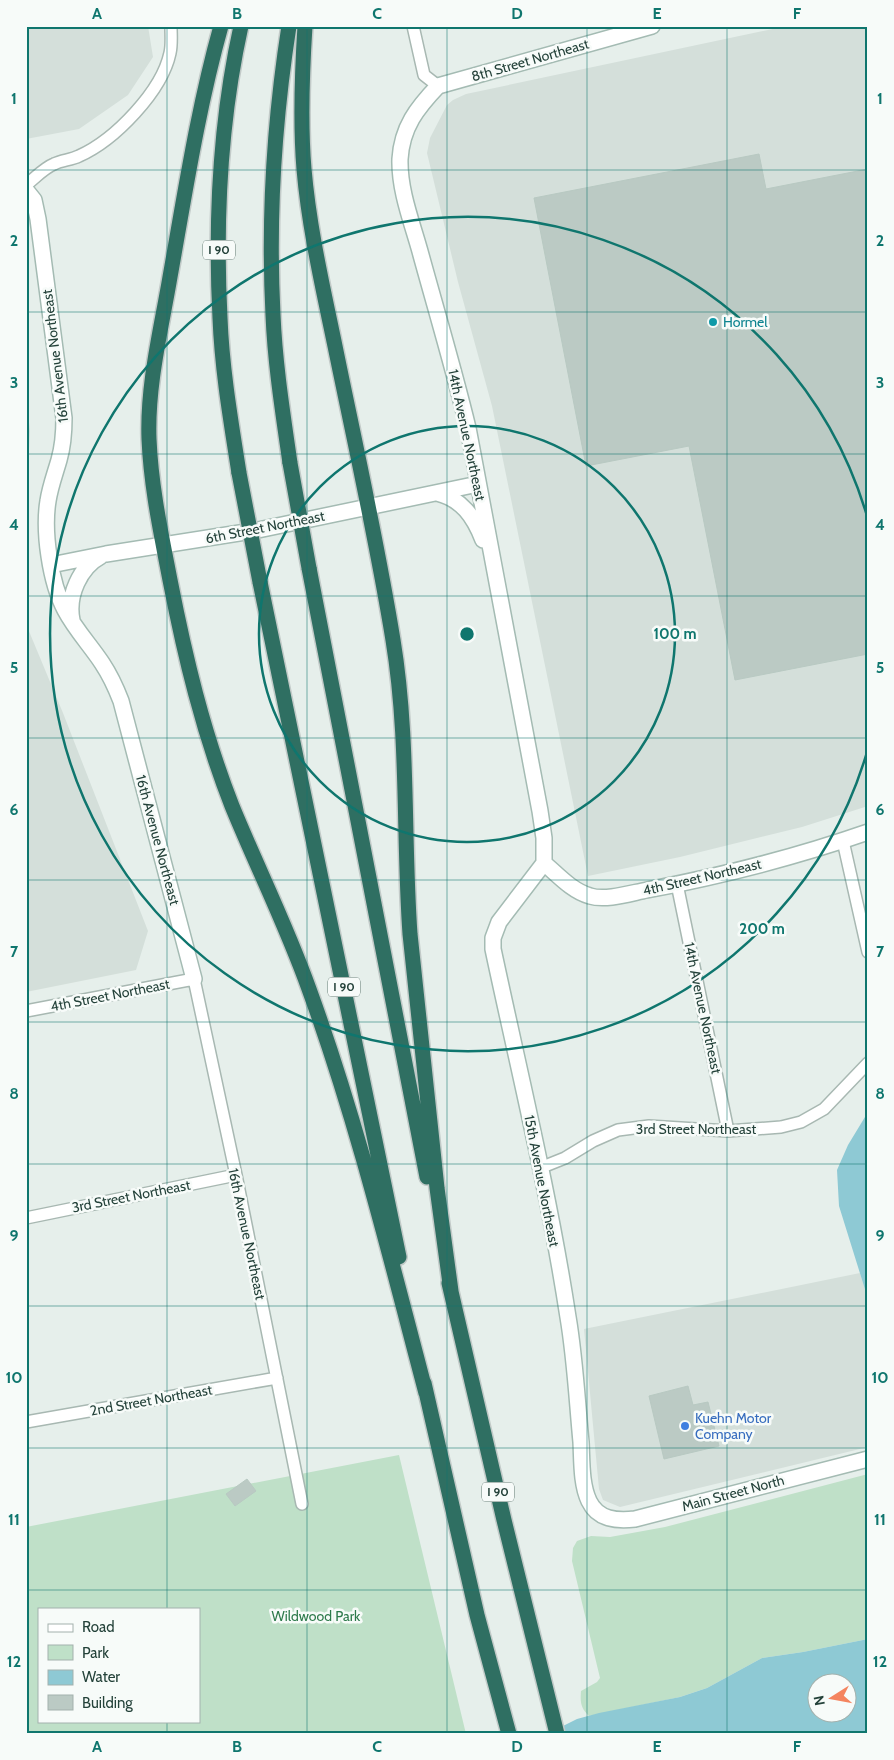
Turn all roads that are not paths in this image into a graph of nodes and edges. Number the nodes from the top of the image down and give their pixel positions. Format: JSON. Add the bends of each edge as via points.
{"nodes":[{"id":1,"x":171,"y":26,"type":"edge"},
{"id":2,"x":221,"y":26,"type":"edge"},
{"id":3,"x":241,"y":26,"type":"edge"},
{"id":4,"x":289,"y":26,"type":"edge"},
{"id":5,"x":305,"y":26,"type":"edge"},
{"id":6,"x":413,"y":26,"type":"edge"},
{"id":7,"x":645,"y":27,"type":"edge"},
{"id":8,"x":438,"y":86,"type":"junction"},
{"id":9,"x":26,"y":184,"type":"edge"},
{"id":10,"x":26,"y":190,"type":"edge"},
{"id":11,"x":478,"y":484,"type":"junction"},
{"id":12,"x":436,"y":492,"type":"junction"},
{"id":13,"x":368,"y":506,"type":"junction"},
{"id":14,"x":163,"y":544,"type":"junction"},
{"id":15,"x":106,"y":554,"type":"junction"},
{"id":16,"x":51,"y":565,"type":"junction"},
{"id":17,"x":493,"y":565,"type":"junction"},
{"id":18,"x":73,"y":624,"type":"junction"},
{"id":19,"x":868,"y":832,"type":"edge"},
{"id":20,"x":843,"y":841,"type":"junction"},
{"id":21,"x":544,"y":863,"type":"junction"},
{"id":22,"x":677,"y":884,"type":"junction"},
{"id":23,"x":868,"y":952,"type":"edge"},
{"id":24,"x":194,"y":979,"type":"junction"},
{"id":25,"x":26,"y":1011,"type":"edge"},
{"id":26,"x":868,"y":1063,"type":"edge"},
{"id":27,"x":728,"y":1131,"type":"junction"},
{"id":28,"x":540,"y":1168,"type":"junction"},
{"id":29,"x":236,"y":1175,"type":"junction"},
{"id":30,"x":26,"y":1218,"type":"edge"},
{"id":31,"x":451,"y":1291,"type":"junction"},
{"id":32,"x":276,"y":1378,"type":"junction"},
{"id":33,"x":426,"y":1393,"type":"junction"},
{"id":34,"x":26,"y":1422,"type":"edge"},
{"id":35,"x":868,"y":1459,"type":"edge"},
{"id":36,"x":302,"y":1504,"type":"dead end"},
{"id":37,"x":599,"y":1513,"type":"joint"},
{"id":38,"x":507,"y":1726,"type":"edge"},
{"id":39,"x":557,"y":1734,"type":"edge"}],
"edges":[{"from":1,"to":9,"type":"street","via":[[170,53],[146,102],[94,148],[53,164]]},
{"from":2,"to":14,"type":"highway","via":[[193,152],[152,386],[150,446]]},
{"from":3,"to":33,"type":"highway","number":"I 90","bridge":true,"via":[[226,124],[219,214],[218,264],[224,370],[260,582]]},
{"from":4,"to":31,"type":"highway","number":"I 90","bridge":true,"via":[[276,121],[271,239],[276,353],[290,463]]},
{"from":5,"to":13,"type":"highway","via":[[302,134],[308,203]]},
{"from":6,"to":8,"type":"street","via":[[424,75]]},
{"from":7,"to":8,"type":"street","name":"8th Street Northeast"},
{"from":8,"to":11,"type":"street","name":"14th Avenue Northeast","via":[[418,107],[408,127],[400,158],[401,173],[468,428]]},
{"from":10,"to":16,"type":"street","name":"16th Avenue Northeast","via":[[34,200],[38,219],[64,418],[63,441],[46,513]]},
{"from":11,"to":12,"type":"street","name":"6th Street Northeast"},
{"from":11,"to":17,"type":"street","name":"14th Avenue Northeast"},
{"from":12,"to":13,"type":"street","name":"6th Street Northeast"},
{"from":12,"to":17,"type":"street","via":[[453,499],[472,517]]},
{"from":13,"to":14,"type":"street","name":"6th Street Northeast","via":[[234,534]]},
{"from":13,"to":31,"type":"highway","via":[[398,674],[410,934]]},
{"from":14,"to":15,"type":"street","name":"6th Street Northeast"},
{"from":14,"to":33,"type":"highway","via":[[180,632],[205,727],[233,807],[290,938],[329,1045],[356,1132]]},
{"from":15,"to":16,"type":"street","name":"6th Street Northeast"},
{"from":15,"to":18,"type":"street","via":[[89,565],[78,581],[71,604]]},
{"from":16,"to":18,"type":"street","name":"16th Avenue Northeast","via":[[64,608]]},
{"from":17,"to":21,"type":"street","name":"14th Avenue Northeast","via":[[540,810]]},
{"from":18,"to":24,"type":"street","name":"16th Avenue Northeast","via":[[103,664],[121,701]]},
{"from":19,"to":20,"type":"street","name":"4th Street Northeast"},
{"from":20,"to":22,"type":"street","name":"4th Street Northeast","via":[[749,868]]},
{"from":20,"to":23,"type":"street"},
{"from":21,"to":22,"type":"street","name":"4th Street Northeast","via":[[568,884],[591,896],[612,897]]},
{"from":21,"to":28,"type":"street","name":"15th Avenue Northeast","via":[[498,922],[493,938]]},
{"from":22,"to":27,"type":"street","name":"14th Avenue Northeast"},
{"from":24,"to":25,"type":"street","name":"4th Street Northeast"},
{"from":24,"to":29,"type":"street","name":"16th Avenue Northeast"},
{"from":26,"to":27,"type":"street","name":"3rd Street Northeast","via":[[824,1109],[801,1122],[781,1127]]},
{"from":27,"to":28,"type":"street","name":"3rd Street Northeast","via":[[649,1126],[618,1130]]},
{"from":28,"to":37,"type":"street","name":"15th Avenue Northeast","via":[[568,1318],[584,1482],[590,1504]]},
{"from":29,"to":30,"type":"street","name":"3rd Street Northeast"},
{"from":29,"to":32,"type":"street","name":"16th Avenue Northeast"},
{"from":31,"to":39,"type":"highway","number":"I 90"},
{"from":32,"to":34,"type":"street","name":"2nd Street Northeast"},
{"from":32,"to":36,"type":"street","name":"16th Avenue Northeast"},
{"from":33,"to":38,"type":"highway","number":"I 90","via":[[468,1577]]},
{"from":35,"to":37,"type":"street","name":"Main Street North","via":[[635,1519],[607,1519]]}]}
